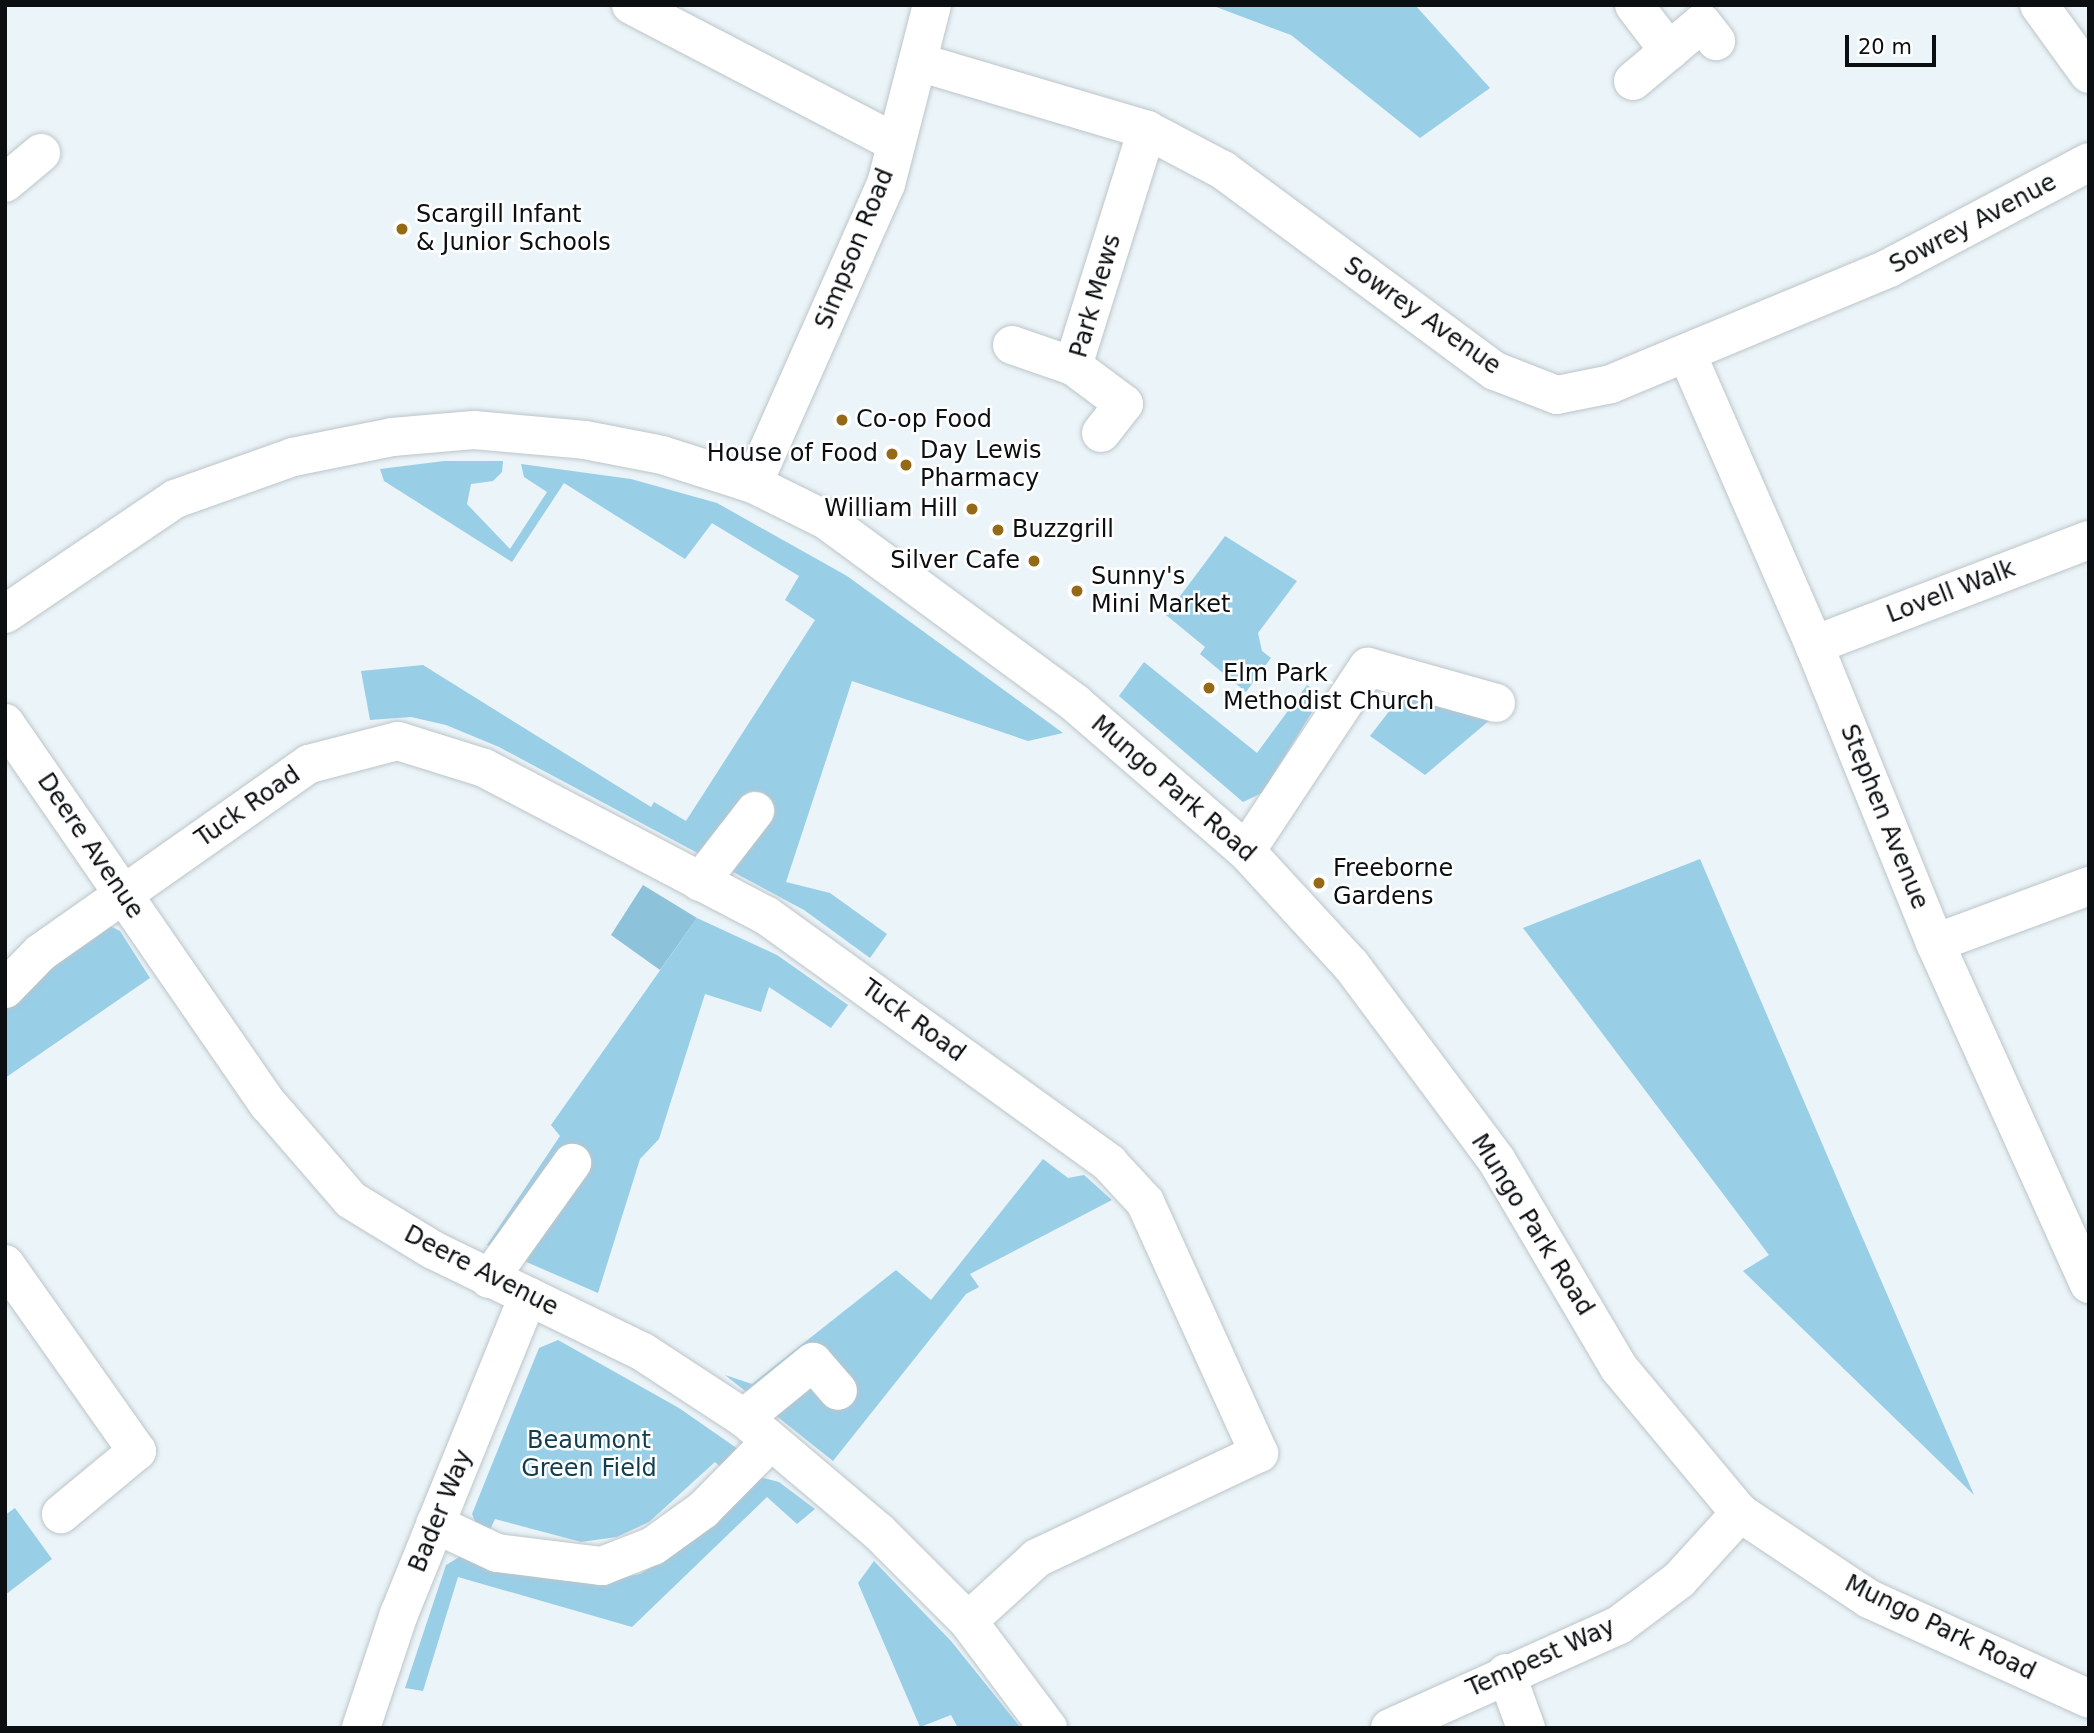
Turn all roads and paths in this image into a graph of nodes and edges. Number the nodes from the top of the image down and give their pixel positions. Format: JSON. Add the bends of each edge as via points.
{"nodes":[{"id":1,"x":631,"y":5,"type":"edge"},
{"id":2,"x":932,"y":5,"type":"edge"},
{"id":3,"x":1634,"y":5,"type":"edge"},
{"id":4,"x":2039,"y":5,"type":"edge"},
{"id":5,"x":1716,"y":41,"type":"dead end"},
{"id":6,"x":1669,"y":51,"type":"junction"},
{"id":7,"x":918,"y":62,"type":"junction"},
{"id":8,"x":2089,"y":74,"type":"edge"},
{"id":9,"x":1633,"y":81,"type":"dead end"},
{"id":10,"x":1147,"y":130,"type":"junction"},
{"id":11,"x":896,"y":143,"type":"junction"},
{"id":12,"x":41,"y":153,"type":"dead end"},
{"id":13,"x":2089,"y":162,"type":"edge"},
{"id":14,"x":5,"y":183,"type":"edge"},
{"id":15,"x":1012,"y":345,"type":"dead end"},
{"id":16,"x":1687,"y":354,"type":"junction"},
{"id":17,"x":1073,"y":366,"type":"junction"},
{"id":18,"x":1101,"y":433,"type":"dead end"},
{"id":19,"x":753,"y":484,"type":"junction"},
{"id":20,"x":2089,"y":540,"type":"edge"},
{"id":21,"x":5,"y":614,"type":"edge"},
{"id":22,"x":1814,"y":645,"type":"junction"},
{"id":23,"x":1496,"y":703,"type":"dead end"},
{"id":24,"x":5,"y":723,"type":"edge"},
{"id":25,"x":755,"y":811,"type":"dead end"},
{"id":26,"x":1246,"y":851,"type":"junction"},
{"id":27,"x":700,"y":882,"type":"junction"},
{"id":28,"x":2089,"y":886,"type":"edge"},
{"id":29,"x":123,"y":894,"type":"junction"},
{"id":30,"x":1936,"y":943,"type":"junction"},
{"id":31,"x":5,"y":989,"type":"edge"},
{"id":32,"x":572,"y":1163,"type":"dead end"},
{"id":33,"x":5,"y":1264,"type":"edge"},
{"id":34,"x":489,"y":1279,"type":"junction"},
{"id":35,"x":2088,"y":1280,"type":"edge"},
{"id":36,"x":528,"y":1296,"type":"junction"},
{"id":37,"x":838,"y":1391,"type":"dead end"},
{"id":38,"x":757,"y":1430,"type":"junction"},
{"id":39,"x":1740,"y":1513,"type":"junction"},
{"id":40,"x":61,"y":1514,"type":"dead end"},
{"id":41,"x":435,"y":1524,"type":"junction"},
{"id":42,"x":968,"y":1621,"type":"junction"},
{"id":43,"x":1506,"y":1674,"type":"junction"},
{"id":44,"x":2089,"y":1699,"type":"edge"},
{"id":45,"x":361,"y":1728,"type":"edge"},
{"id":46,"x":1048,"y":1728,"type":"edge"},
{"id":47,"x":1390,"y":1728,"type":"edge"},
{"id":48,"x":1526,"y":1728,"type":"edge"}],
"edges":[{"from":1,"to":11,"type":"street"},
{"from":2,"to":7,"type":"street","name":"Simpson Road"},
{"from":3,"to":6,"type":"street"},
{"from":4,"to":8,"type":"street"},
{"from":5,"to":6,"type":"street","via":[[1702,23]]},
{"from":6,"to":9,"type":"street"},
{"from":7,"to":10,"type":"street","name":"Sowrey Avenue"},
{"from":7,"to":11,"type":"street","name":"Simpson Road"},
{"from":10,"to":16,"type":"street","name":"Sowrey Avenue","via":[[1223,170],[1495,371],[1557,395],[1611,384]]},
{"from":10,"to":17,"type":"street","name":"Park Mews"},
{"from":11,"to":19,"type":"street","name":"Simpson Road","via":[[886,184]]},
{"from":12,"to":14,"type":"street"},
{"from":13,"to":16,"type":"street","name":"Sowrey Avenue","via":[[1889,268]]},
{"from":15,"to":17,"type":"street"},
{"from":16,"to":22,"type":"street","name":"Stephen Avenue"},
{"from":17,"to":18,"type":"street","name":"Park Mews","via":[[1124,404]]},
{"from":19,"to":21,"type":"street","name":"Mungo Park Road","via":[[662,455],[585,440],[474,430],[391,436],[293,457],[175,499]]},
{"from":19,"to":26,"type":"street","name":"Mungo Park Road","via":[[827,520],[1074,703]]},
{"from":20,"to":22,"type":"street","name":"Lovell Walk"},
{"from":22,"to":30,"type":"street","name":"Stephen Avenue"},
{"from":23,"to":26,"type":"street","via":[[1368,667]]},
{"from":24,"to":29,"type":"street","name":"Deere Avenue"},
{"from":25,"to":27,"type":"street"},
{"from":26,"to":39,"type":"street","name":"Mungo Park Road","via":[[1350,965],[1451,1099],[1497,1161],[1619,1368]]},
{"from":27,"to":29,"type":"street","name":"Tuck Road","via":[[484,768],[398,741],[309,764]]},
{"from":27,"to":42,"type":"street","name":"Tuck Road","via":[[767,916],[1109,1163],[1145,1202],[1259,1453],[1037,1558]]},
{"from":28,"to":30,"type":"street"},
{"from":29,"to":31,"type":"street","name":"Tuck Road","via":[[40,953]]},
{"from":29,"to":34,"type":"street","name":"Deere Avenue","via":[[270,1105],[351,1200]]},
{"from":30,"to":35,"type":"street","name":"Stephen Avenue"},
{"from":32,"to":34,"type":"street"},
{"from":33,"to":40,"type":"street","via":[[137,1451]]},
{"from":34,"to":36,"type":"street","name":"Deere Avenue"},
{"from":36,"to":38,"type":"street","name":"Deere Avenue","via":[[643,1352]]},
{"from":36,"to":41,"type":"street","name":"Bader Way"},
{"from":37,"to":38,"type":"street","via":[[813,1362]]},
{"from":38,"to":41,"type":"street","via":[[683,1524],[653,1546],[602,1566],[497,1553]]},
{"from":38,"to":42,"type":"street","name":"Deere Avenue","via":[[879,1532]]},
{"from":39,"to":43,"type":"street","name":"Tempest Way","via":[[1679,1580],[1619,1625]]},
{"from":39,"to":44,"type":"street","name":"Mungo Park Road","via":[[1869,1599]]},
{"from":41,"to":45,"type":"street","name":"Bader Way"},
{"from":42,"to":46,"type":"street","name":"Deere Avenue"},
{"from":43,"to":47,"type":"street","name":"Tempest Way"},
{"from":43,"to":48,"type":"street"}]}
